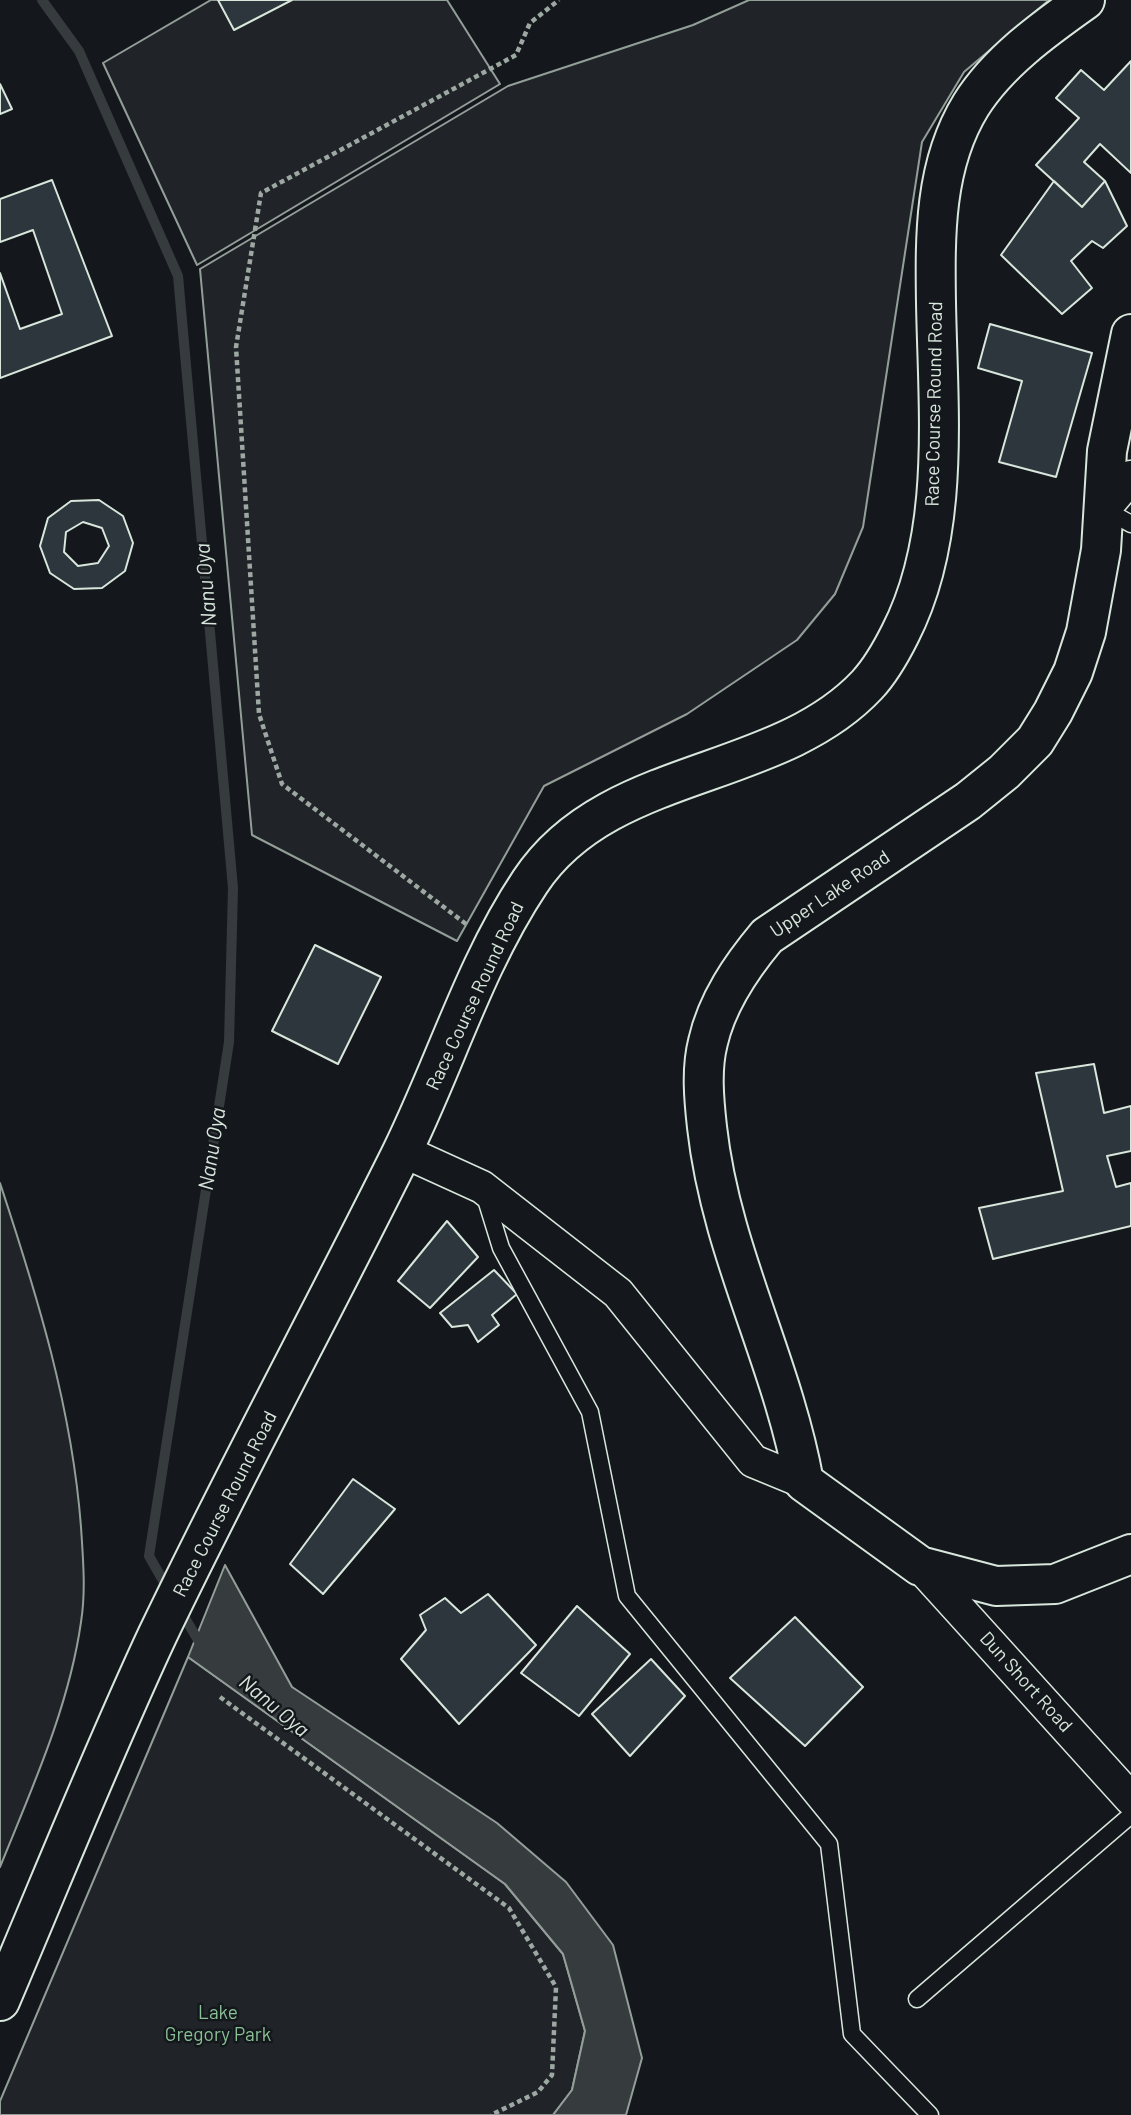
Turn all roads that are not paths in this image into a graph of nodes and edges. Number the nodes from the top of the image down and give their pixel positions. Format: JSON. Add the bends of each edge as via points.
{"nodes":[{"id":1,"x":1085,"y":0,"type":"edge"},
{"id":2,"x":1131,"y":334,"type":"edge"},
{"id":3,"x":1131,"y":477,"type":"edge"},
{"id":4,"x":1118,"y":517,"type":"edge"},
{"id":5,"x":403,"y":1152,"type":"junction"},
{"id":6,"x":482,"y":1187,"type":"junction"},
{"id":7,"x":804,"y":1482,"type":"junction"},
{"id":8,"x":1131,"y":1554,"type":"edge"},
{"id":9,"x":920,"y":1566,"type":"junction"},
{"id":10,"x":1131,"y":1799,"type":"edge"},
{"id":11,"x":1131,"y":1815,"type":"edge"},
{"id":12,"x":917,"y":2000,"type":"dead end"},
{"id":13,"x":0,"y":2001,"type":"edge"},
{"id":14,"x":930,"y":2115,"type":"edge"}],
"edges":[{"from":1,"to":5,"type":"main road","name":"Race Course Round Road","via":[[990,78],[969,108],[942,176],[935,264],[935,498],[920,589],[889,655],[869,684],[801,731],[755,754],[631,800],[580,831],[551,856],[531,880],[494,947]]},
{"from":2,"to":4,"type":"main road","name":"Upper Lake Road","via":[[1107,451]]},
{"from":3,"to":4,"type":"street"},
{"from":4,"to":7,"type":"main road","name":"Upper Lake Road","via":[[1101,550],[1086,632],[1073,672],[1035,741],[968,801],[767,936],[730,986],[707,1044],[706,1113],[718,1192],[757,1326],[787,1407]]},
{"from":5,"to":6,"type":"street"},
{"from":5,"to":13,"type":"main road","name":"Race Course Round Road","via":[[159,1633]]},
{"from":6,"to":7,"type":"street","via":[[618,1293],[753,1461]]},
{"from":6,"to":14,"type":"lane","via":[[502,1248],[590,1412],[627,1596],[829,1844],[852,2034]]},
{"from":7,"to":9,"type":"main road"},
{"from":8,"to":9,"type":"main road","via":[[1055,1584],[996,1586]]},
{"from":9,"to":10,"type":"street","name":"Dun Short Road"},
{"from":11,"to":12,"type":"lane"}]}
